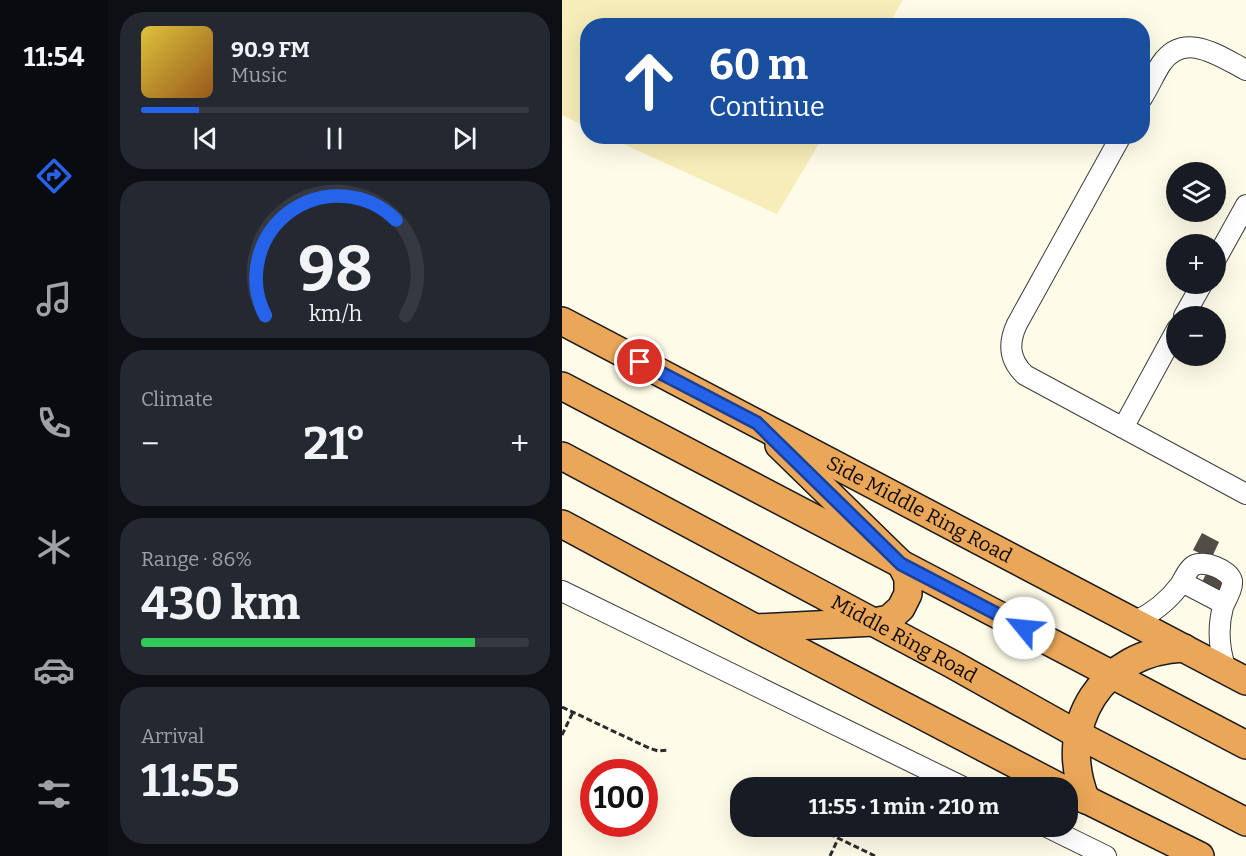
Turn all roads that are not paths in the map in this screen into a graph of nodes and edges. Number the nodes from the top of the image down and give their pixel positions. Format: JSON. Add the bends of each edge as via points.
{"nodes":[{"id":1,"x":1246,"y":70,"type":"edge"},
{"id":2,"x":1150,"y":85,"type":"edge"},
{"id":3,"x":1117,"y":144,"type":"edge"},
{"id":4,"x":1246,"y":206,"type":"edge"},
{"id":5,"x":1226,"y":241,"type":"edge"},
{"id":6,"x":562,"y":321,"type":"edge"},
{"id":7,"x":1166,"y":350,"type":"edge"},
{"id":8,"x":562,"y":386,"type":"edge"},
{"id":9,"x":757,"y":423,"type":"junction"},
{"id":10,"x":1123,"y":428,"type":"junction"},
{"id":11,"x":562,"y":456,"type":"edge"},
{"id":12,"x":1246,"y":494,"type":"edge"},
{"id":13,"x":562,"y":524,"type":"edge"},
{"id":14,"x":901,"y":564,"type":"junction"},
{"id":15,"x":1183,"y":582,"type":"junction"},
{"id":16,"x":562,"y":591,"type":"edge"},
{"id":17,"x":1224,"y":604,"type":"junction"},
{"id":18,"x":874,"y":622,"type":"junction"},
{"id":19,"x":1134,"y":622,"type":"junction"},
{"id":20,"x":755,"y":628,"type":"junction"},
{"id":21,"x":1184,"y":648,"type":"junction"},
{"id":22,"x":1111,"y":675,"type":"junction"},
{"id":23,"x":1236,"y":676,"type":"edge"},
{"id":24,"x":1077,"y":734,"type":"junction"},
{"id":25,"x":1246,"y":745,"type":"edge"},
{"id":26,"x":942,"y":777,"type":"edge"},
{"id":27,"x":1040,"y":777,"type":"edge"},
{"id":28,"x":1077,"y":777,"type":"edge"},
{"id":29,"x":1078,"y":795,"type":"edge"},
{"id":30,"x":1246,"y":822,"type":"edge"},
{"id":31,"x":1067,"y":837,"type":"edge"},
{"id":32,"x":1106,"y":856,"type":"edge"},
{"id":33,"x":1200,"y":856,"type":"edge"}],
"edges":[{"from":1,"to":2,"type":"street","via":[[1208,50],[1190,47],[1166,58]]},
{"from":3,"to":10,"type":"street","via":[[1010,341],[1013,360],[1025,375]]},
{"from":4,"to":5,"type":"street"},
{"from":6,"to":9,"type":"highway","name":"Side Middle Ring Road"},
{"from":7,"to":10,"type":"street"},
{"from":8,"to":14,"type":"highway"},
{"from":9,"to":14,"type":"highway"},
{"from":9,"to":19,"type":"highway","name":"Side Middle Ring Road"},
{"from":10,"to":12,"type":"street"},
{"from":11,"to":18,"type":"highway","name":"Middle Ring Road"},
{"from":13,"to":20,"type":"highway"},
{"from":14,"to":18,"type":"highway","via":[[908,578],[901,608],[889,619]]},
{"from":14,"to":22,"type":"highway"},
{"from":15,"to":17,"type":"street"},
{"from":15,"to":17,"type":"street","via":[[1190,569],[1200,563],[1227,573],[1232,586]]},
{"from":15,"to":19,"type":"street","via":[[1166,601]]},
{"from":16,"to":26,"type":"street"},
{"from":17,"to":23,"type":"street","via":[[1219,638]]},
{"from":18,"to":20,"type":"highway"},
{"from":18,"to":24,"type":"highway","name":"Middle Ring Road"},
{"from":19,"to":21,"type":"highway","name":"Side Middle Ring Road"},
{"from":20,"to":27,"type":"highway"},
{"from":21,"to":22,"type":"highway","via":[[1145,654]]},
{"from":21,"to":23,"type":"highway","name":"Side Middle Ring Road"},
{"from":22,"to":24,"type":"highway","via":[[1090,702]]},
{"from":22,"to":25,"type":"highway"},
{"from":24,"to":28,"type":"highway"},
{"from":24,"to":30,"type":"highway","name":"Middle Ring Road"},
{"from":29,"to":33,"type":"highway"},
{"from":31,"to":32,"type":"street"}]}
